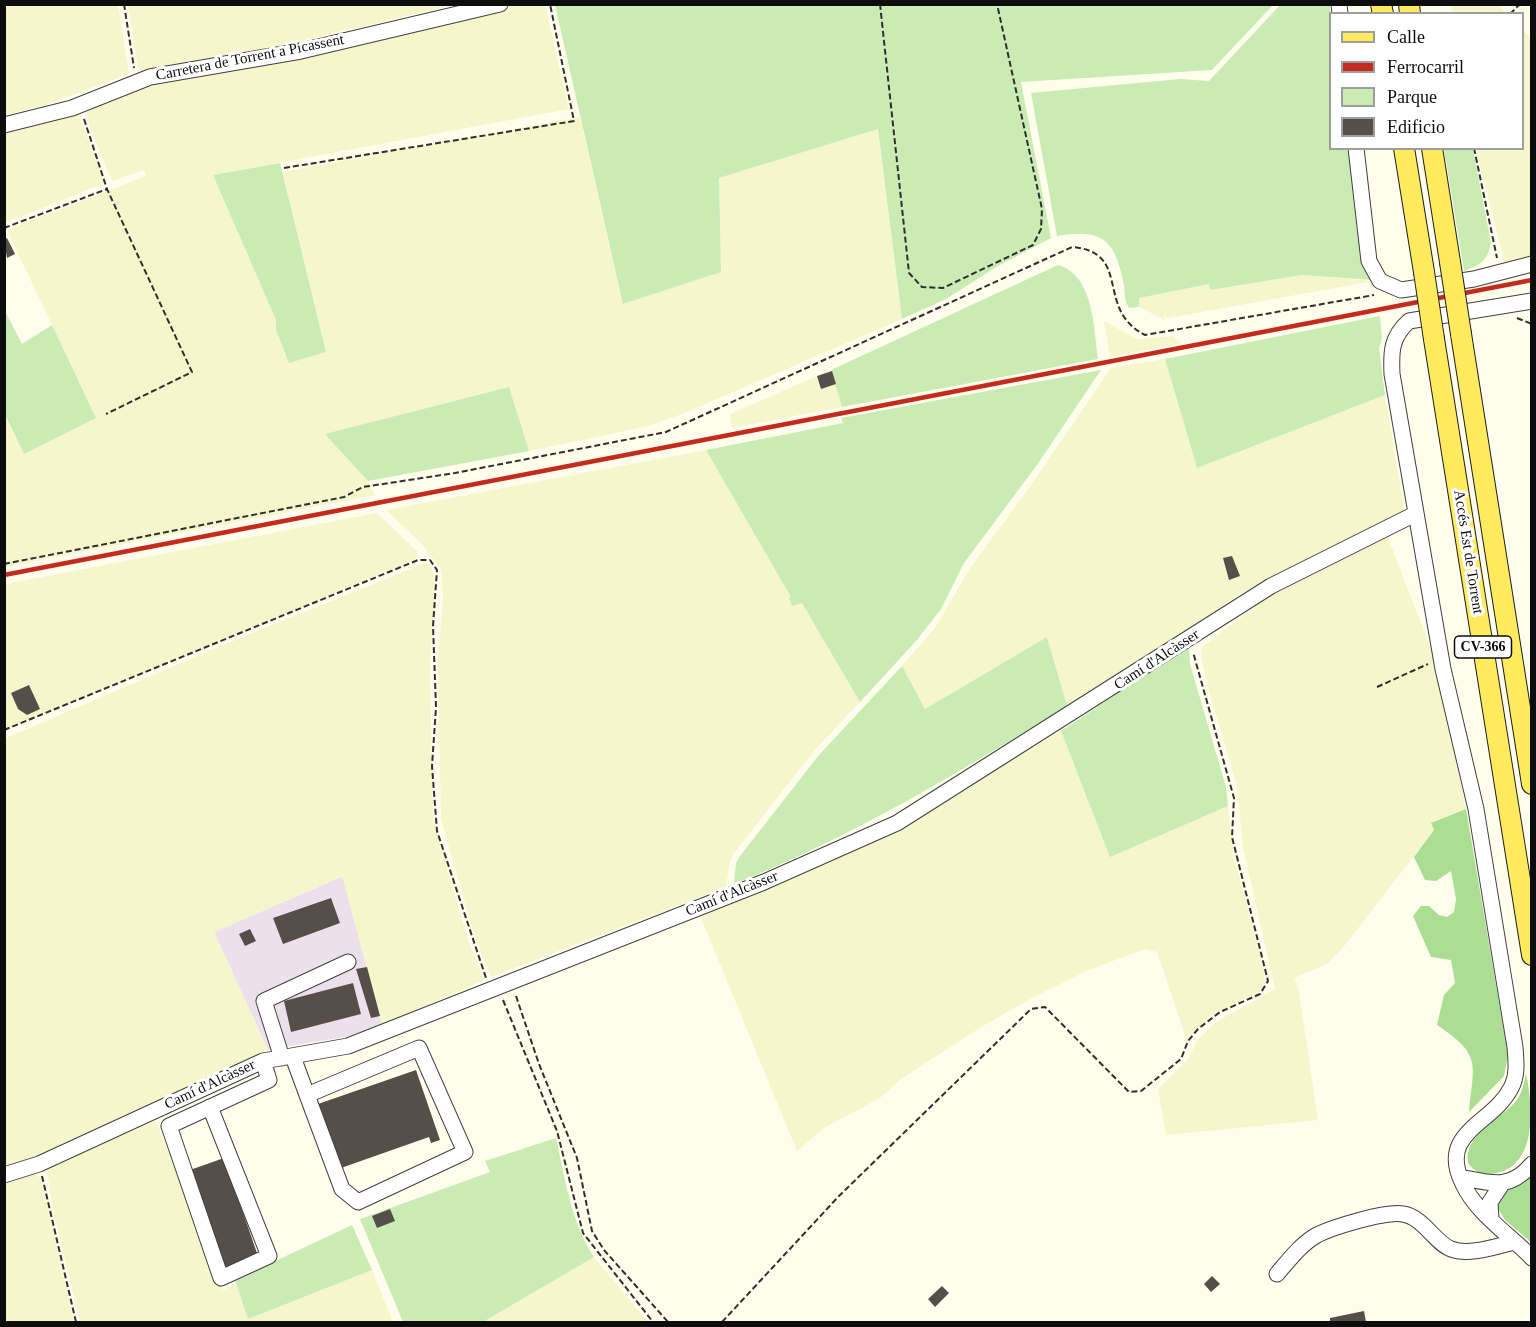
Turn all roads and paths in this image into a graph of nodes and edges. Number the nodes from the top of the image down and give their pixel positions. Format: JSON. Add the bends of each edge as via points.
{"nodes":[{"id":1,"x":124,"y":4,"type":"edge"},
{"id":2,"x":500,"y":4,"type":"edge"},
{"id":3,"x":550,"y":4,"type":"edge"},
{"id":4,"x":880,"y":4,"type":"edge"},
{"id":5,"x":997,"y":4,"type":"edge"},
{"id":6,"x":136,"y":83,"type":"junction"},
{"id":7,"x":79,"y":105,"type":"junction"},
{"id":8,"x":4,"y":124,"type":"edge"},
{"id":9,"x":1356,"y":150,"type":"edge"},
{"id":10,"x":1404,"y":150,"type":"edge"},
{"id":11,"x":1432,"y":150,"type":"edge"},
{"id":12,"x":1474,"y":150,"type":"edge"},
{"id":13,"x":284,"y":168,"type":"dead end"},
{"id":14,"x":107,"y":189,"type":"junction"},
{"id":15,"x":4,"y":228,"type":"edge"},
{"id":16,"x":1532,"y":264,"type":"edge"},
{"id":17,"x":1501,"y":272,"type":"junction"},
{"id":18,"x":1401,"y":290,"type":"junction"},
{"id":19,"x":1532,"y":301,"type":"edge"},
{"id":20,"x":1532,"y":386,"type":"edge"},
{"id":21,"x":106,"y":414,"type":"dead end"},
{"id":22,"x":1531,"y":460,"type":"edge"},
{"id":23,"x":1532,"y":465,"type":"edge"},
{"id":24,"x":1415,"y":514,"type":"junction"},
{"id":25,"x":4,"y":564,"type":"edge"},
{"id":26,"x":1191,"y":638,"type":"junction"},
{"id":27,"x":1441,"y":658,"type":"junction"},
{"id":28,"x":1377,"y":687,"type":"dead end"},
{"id":29,"x":1517,"y":691,"type":"junction"},
{"id":30,"x":4,"y":730,"type":"edge"},
{"id":31,"x":1532,"y":736,"type":"edge"},
{"id":32,"x":1532,"y":784,"type":"edge"},
{"id":33,"x":1532,"y":955,"type":"edge"},
{"id":34,"x":348,"y":962,"type":"dead end"},
{"id":35,"x":494,"y":988,"type":"junction"},
{"id":36,"x":516,"y":996,"type":"dead end"},
{"id":37,"x":288,"y":1058,"type":"junction"},
{"id":38,"x":263,"y":1061,"type":"junction"},
{"id":39,"x":307,"y":1095,"type":"junction"},
{"id":40,"x":210,"y":1107,"type":"junction"},
{"id":41,"x":39,"y":1164,"type":"junction"},
{"id":42,"x":1532,"y":1164,"type":"edge"},
{"id":43,"x":4,"y":1175,"type":"edge"},
{"id":44,"x":1461,"y":1177,"type":"junction"},
{"id":45,"x":1502,"y":1184,"type":"junction"},
{"id":46,"x":1491,"y":1220,"type":"junction"},
{"id":47,"x":1515,"y":1242,"type":"junction"},
{"id":48,"x":1532,"y":1258,"type":"edge"},
{"id":49,"x":1278,"y":1274,"type":"dead end"},
{"id":50,"x":76,"y":1323,"type":"edge"},
{"id":51,"x":653,"y":1323,"type":"edge"},
{"id":52,"x":668,"y":1323,"type":"edge"},
{"id":53,"x":722,"y":1323,"type":"edge"}],
"edges":[{"from":1,"to":6,"type":"path"},
{"from":2,"to":6,"type":"street","name":"Carretera de Torrent a Picassent","via":[[301,51],[150,77]]},
{"from":3,"to":13,"type":"path","via":[[574,121]]},
{"from":4,"to":5,"type":"path","via":[[909,273],[922,286],[943,288],[1033,245],[1041,229],[1042,209]]},
{"from":6,"to":7,"type":"street","name":"Carretera de Torrent a Picassent"},
{"from":7,"to":8,"type":"street","name":"Carretera de Torrent a Picassent"},
{"from":7,"to":14,"type":"path"},
{"from":9,"to":18,"type":"street","via":[[1369,261],[1380,281]]},
{"from":10,"to":33,"type":"main road","name":"Accés Est de Torrent","number":"CV-366","bridge":true},
{"from":11,"to":29,"type":"main road","name":"Accés Est de Torrent","number":"CV-366","bridge":true},
{"from":12,"to":17,"type":"path"},
{"from":14,"to":15,"type":"path"},
{"from":14,"to":21,"type":"path","via":[[192,372]]},
{"from":16,"to":17,"type":"street"},
{"from":17,"to":18,"type":"street"},
{"from":18,"to":25,"type":"path","via":[[1145,335],[1123,319],[1110,272],[1101,257],[1087,248],[1072,247],[666,432],[363,487],[344,497]]},
{"from":19,"to":24,"type":"street","via":[[1409,321],[1397,332],[1391,351],[1392,374]]},
{"from":20,"to":22,"type":"path"},
{"from":22,"to":23,"type":"path"},
{"from":24,"to":26,"type":"street","name":"Camí d'Alcàsser","via":[[1271,586]]},
{"from":24,"to":27,"type":"street"},
{"from":26,"to":35,"type":"street","name":"Camí d'Alcàsser","via":[[897,823],[764,882]]},
{"from":26,"to":53,"type":"path","via":[[1195,666],[1234,798],[1232,837],[1268,981],[1260,994],[1198,1029],[1181,1059],[1141,1091],[1129,1092],[1044,1007],[1031,1009],[839,1196]]},
{"from":27,"to":28,"type":"path"},
{"from":27,"to":44,"type":"street","via":[[1476,809],[1517,1070],[1502,1101],[1459,1142],[1456,1161]]},
{"from":29,"to":31,"type":"street"},
{"from":29,"to":32,"type":"main road","name":"Accés Est de Torrent","number":"CV-366"},
{"from":30,"to":35,"type":"path","via":[[418,560],[430,560],[438,570],[433,626],[436,707],[432,766],[437,831]]},
{"from":34,"to":37,"type":"street","via":[[264,1001]]},
{"from":35,"to":37,"type":"street","name":"Camí d'Alcàsser","via":[[348,1046]]},
{"from":35,"to":51,"type":"path","via":[[557,1131],[583,1233]]},
{"from":36,"to":52,"type":"path","via":[[577,1158],[592,1231]]},
{"from":37,"to":38,"type":"street","name":"Camí d'Alcàsser"},
{"from":37,"to":39,"type":"street"},
{"from":38,"to":40,"type":"street","via":[[269,1080]]},
{"from":38,"to":41,"type":"street","name":"Camí d'Alcàsser"},
{"from":39,"to":39,"type":"street","via":[[419,1048],[465,1152],[358,1202],[342,1189]]},
{"from":40,"to":40,"type":"street","via":[[169,1126],[221,1278],[269,1256]]},
{"from":41,"to":43,"type":"street","name":"Camí d'Alcàsser"},
{"from":41,"to":50,"type":"path"},
{"from":42,"to":45,"type":"street","via":[[1521,1176]]},
{"from":44,"to":45,"type":"street"},
{"from":44,"to":46,"type":"street"},
{"from":45,"to":46,"type":"street","via":[[1490,1202]]},
{"from":46,"to":47,"type":"street"},
{"from":47,"to":48,"type":"street"},
{"from":47,"to":49,"type":"street","via":[[1474,1251],[1450,1249],[1426,1226],[1403,1214],[1373,1218],[1318,1235],[1298,1250]]}]}
